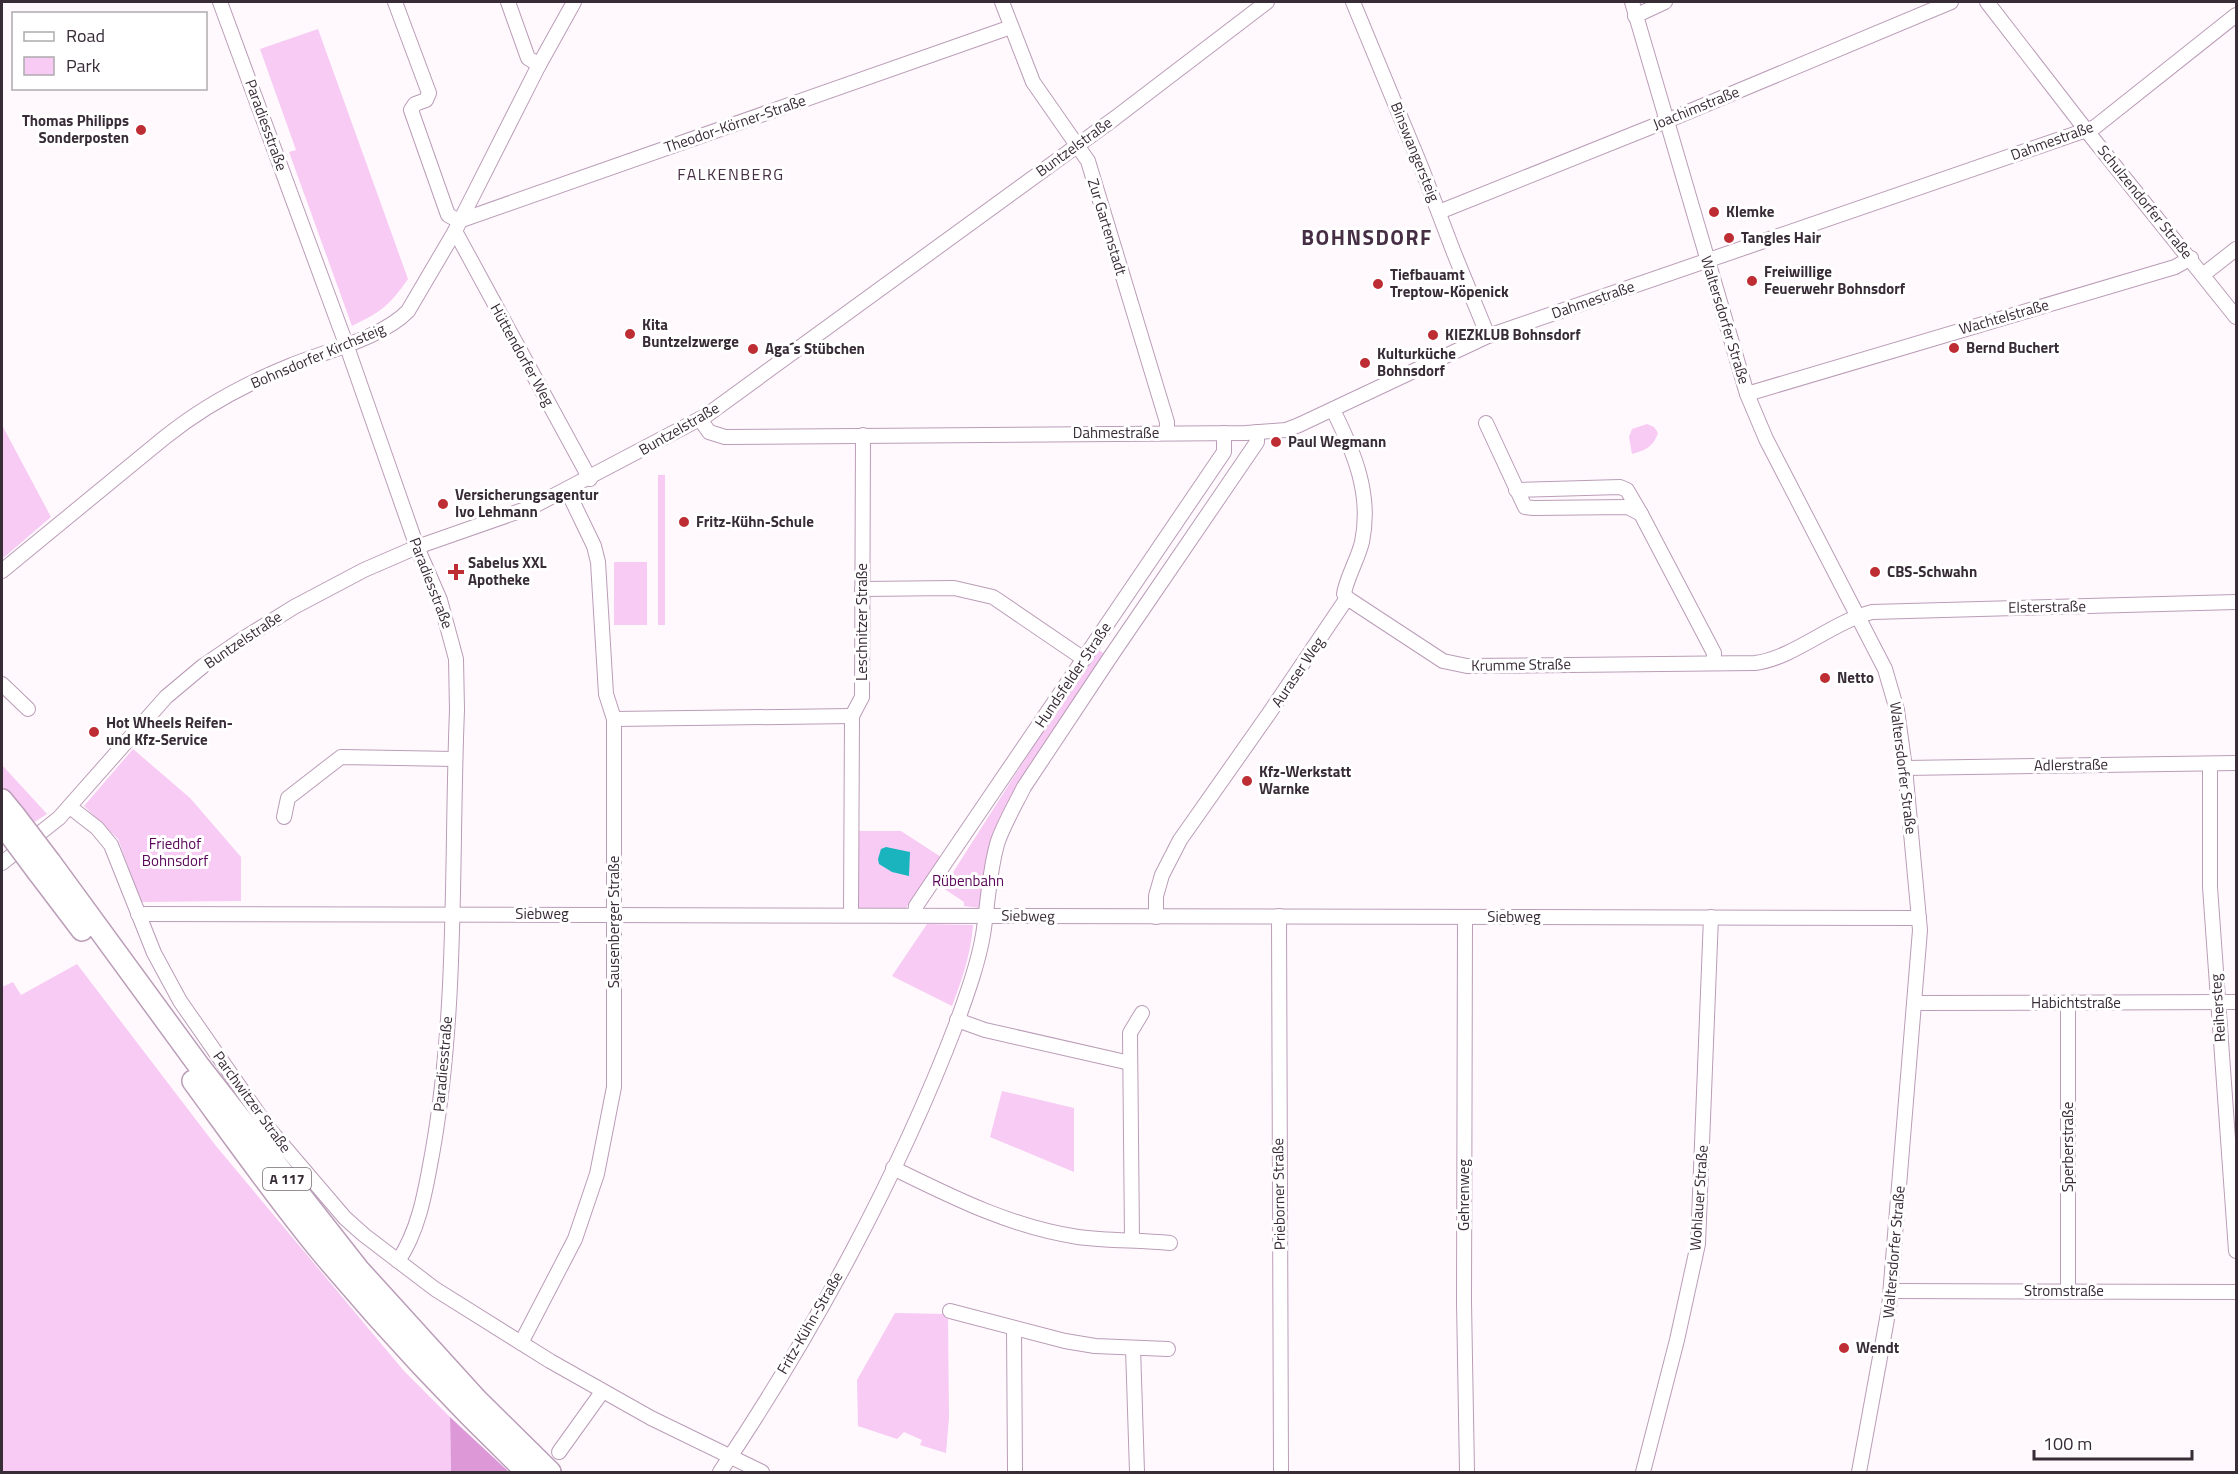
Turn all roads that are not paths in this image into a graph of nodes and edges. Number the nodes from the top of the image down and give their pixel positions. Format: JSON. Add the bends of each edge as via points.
{"nodes":[{"id":1,"x":220,"y":2,"type":"edge"},
{"id":2,"x":395,"y":2,"type":"edge"},
{"id":3,"x":508,"y":2,"type":"edge"},
{"id":4,"x":574,"y":2,"type":"edge"},
{"id":5,"x":1002,"y":2,"type":"edge"},
{"id":6,"x":1267,"y":2,"type":"edge"},
{"id":7,"x":1353,"y":2,"type":"edge"},
{"id":8,"x":1665,"y":2,"type":"edge"},
{"id":9,"x":1951,"y":2,"type":"edge"},
{"id":10,"x":1987,"y":2,"type":"edge"},
{"id":11,"x":1633,"y":8,"type":"edge"},
{"id":12,"x":2236,"y":15,"type":"edge"},
{"id":13,"x":1011,"y":27,"type":"junction"},
{"id":14,"x":539,"y":65,"type":"junction"},
{"id":15,"x":1666,"y":120,"type":"junction"},
{"id":16,"x":2086,"y":130,"type":"junction"},
{"id":17,"x":1077,"y":145,"type":"junction"},
{"id":18,"x":1439,"y":212,"type":"junction"},
{"id":19,"x":457,"y":226,"type":"junction"},
{"id":20,"x":2236,"y":249,"type":"edge"},
{"id":21,"x":2191,"y":258,"type":"junction"},
{"id":22,"x":1707,"y":261,"type":"junction"},
{"id":23,"x":2204,"y":274,"type":"junction"},
{"id":24,"x":2236,"y":317,"type":"edge"},
{"id":25,"x":1488,"y":336,"type":"junction"},
{"id":26,"x":346,"y":344,"type":"junction"},
{"id":27,"x":1747,"y":394,"type":"junction"},
{"id":28,"x":1333,"y":410,"type":"junction"},
{"id":29,"x":700,"y":419,"type":"junction"},
{"id":30,"x":1486,"y":423,"type":"dead end"},
{"id":31,"x":1257,"y":432,"type":"junction"},
{"id":32,"x":1167,"y":433,"type":"junction"},
{"id":33,"x":1224,"y":433,"type":"junction"},
{"id":34,"x":863,"y":435,"type":"junction"},
{"id":35,"x":590,"y":478,"type":"junction"},
{"id":36,"x":567,"y":490,"type":"junction"},
{"id":37,"x":1516,"y":490,"type":"junction"},
{"id":38,"x":1641,"y":514,"type":"junction"},
{"id":39,"x":417,"y":547,"type":"junction"},
{"id":40,"x":2,"y":571,"type":"edge"},
{"id":41,"x":862,"y":589,"type":"junction"},
{"id":42,"x":1347,"y":598,"type":"junction"},
{"id":43,"x":2236,"y":602,"type":"edge"},
{"id":44,"x":1858,"y":616,"type":"junction"},
{"id":45,"x":1084,"y":658,"type":"junction"},
{"id":46,"x":1714,"y":663,"type":"junction"},
{"id":47,"x":2,"y":684,"type":"edge"},
{"id":48,"x":28,"y":709,"type":"dead end"},
{"id":49,"x":852,"y":716,"type":"junction"},
{"id":50,"x":614,"y":719,"type":"junction"},
{"id":51,"x":455,"y":759,"type":"junction"},
{"id":52,"x":2236,"y":763,"type":"edge"},
{"id":53,"x":2210,"y":764,"type":"junction"},
{"id":54,"x":1905,"y":768,"type":"junction"},
{"id":55,"x":70,"y":807,"type":"junction"},
{"id":56,"x":5,"y":816,"type":"edge"},
{"id":57,"x":284,"y":817,"type":"dead end"},
{"id":58,"x":4,"y":858,"type":"edge"},
{"id":59,"x":44,"y":867,"type":"junction"},
{"id":60,"x":138,"y":914,"type":"junction"},
{"id":61,"x":614,"y":914,"type":"junction"},
{"id":62,"x":851,"y":914,"type":"junction"},
{"id":63,"x":451,"y":915,"type":"junction"},
{"id":64,"x":915,"y":915,"type":"junction"},
{"id":65,"x":985,"y":915,"type":"junction"},
{"id":66,"x":1279,"y":916,"type":"junction"},
{"id":67,"x":1156,"y":917,"type":"junction"},
{"id":68,"x":1465,"y":917,"type":"junction"},
{"id":69,"x":1711,"y":917,"type":"junction"},
{"id":70,"x":1919,"y":918,"type":"junction"},
{"id":71,"x":2218,"y":1002,"type":"junction"},
{"id":72,"x":2236,"y":1002,"type":"edge"},
{"id":73,"x":1916,"y":1003,"type":"junction"},
{"id":74,"x":2068,"y":1003,"type":"junction"},
{"id":75,"x":1142,"y":1013,"type":"dead end"},
{"id":76,"x":957,"y":1020,"type":"junction"},
{"id":77,"x":1130,"y":1062,"type":"junction"},
{"id":78,"x":892,"y":1168,"type":"junction"},
{"id":79,"x":1132,"y":1240,"type":"junction"},
{"id":80,"x":1170,"y":1243,"type":"dead end"},
{"id":81,"x":2236,"y":1251,"type":"edge"},
{"id":82,"x":398,"y":1261,"type":"junction"},
{"id":83,"x":2068,"y":1290,"type":"junction"},
{"id":84,"x":1891,"y":1291,"type":"junction"},
{"id":85,"x":2236,"y":1292,"type":"edge"},
{"id":86,"x":950,"y":1311,"type":"dead end"},
{"id":87,"x":1014,"y":1328,"type":"junction"},
{"id":88,"x":522,"y":1343,"type":"junction"},
{"id":89,"x":1133,"y":1348,"type":"junction"},
{"id":90,"x":1168,"y":1349,"type":"dead end"},
{"id":91,"x":602,"y":1392,"type":"junction"},
{"id":92,"x":559,"y":1452,"type":"dead end"},
{"id":93,"x":730,"y":1458,"type":"junction"},
{"id":94,"x":527,"y":1473,"type":"edge"},
{"id":95,"x":550,"y":1473,"type":"edge"},
{"id":96,"x":720,"y":1473,"type":"edge"},
{"id":97,"x":762,"y":1473,"type":"edge"},
{"id":98,"x":1015,"y":1473,"type":"edge"},
{"id":99,"x":1137,"y":1473,"type":"edge"},
{"id":100,"x":1281,"y":1473,"type":"edge"},
{"id":101,"x":1467,"y":1473,"type":"edge"},
{"id":102,"x":1643,"y":1473,"type":"edge"},
{"id":103,"x":1859,"y":1473,"type":"edge"}],
"edges":[{"from":1,"to":26,"type":"street","name":"Paradiesstraße"},
{"from":2,"to":19,"type":"street","name":"Hüttendorfer Weg","via":[[429,93],[426,100],[411,110],[448,215]]},
{"from":3,"to":14,"type":"street","via":[[528,58]]},
{"from":4,"to":14,"type":"street","name":"Bohnsdorfer Kirchsteig"},
{"from":5,"to":13,"type":"street","name":"Zur Gartenstadt"},
{"from":6,"to":17,"type":"street","name":"Buntzelstraße"},
{"from":7,"to":18,"type":"street","name":"Binswangersteig"},
{"from":8,"to":11,"type":"street"},
{"from":9,"to":15,"type":"street","name":"Joachimstraße"},
{"from":10,"to":16,"type":"street","name":"Schulzendorfer Straße"},
{"from":11,"to":15,"type":"street","name":"Waltersdorfer Straße"},
{"from":12,"to":16,"type":"street","name":"Dahmestraße","via":[[2102,122]]},
{"from":13,"to":17,"type":"street","name":"Zur Gartenstadt","via":[[1034,82]]},
{"from":13,"to":19,"type":"street","name":"Theodor-Körner-Straße"},
{"from":14,"to":19,"type":"street","name":"Bohnsdorfer Kirchsteig"},
{"from":15,"to":18,"type":"street","name":"Joachimstraße"},
{"from":15,"to":22,"type":"street","name":"Waltersdorfer Straße"},
{"from":16,"to":21,"type":"street","name":"Schulzendorfer Straße"},
{"from":16,"to":22,"type":"street","name":"Dahmestraße"},
{"from":17,"to":29,"type":"street","name":"Buntzelstraße"},
{"from":17,"to":32,"type":"street","name":"Zur Gartenstadt","via":[[1088,161],[1167,422]]},
{"from":18,"to":25,"type":"street","name":"Binswangersteig"},
{"from":19,"to":26,"type":"street","name":"Bohnsdorfer Kirchsteig","via":[[408,311],[400,319]]},
{"from":19,"to":35,"type":"street","name":"Hüttendorfer Weg"},
{"from":20,"to":23,"type":"street"},
{"from":21,"to":23,"type":"street","name":"Schulzendorfer Straße"},
{"from":21,"to":27,"type":"street","name":"Wachtelstraße","via":[[2175,267]]},
{"from":22,"to":25,"type":"street","name":"Dahmestraße"},
{"from":22,"to":27,"type":"street","name":"Waltersdorfer Straße"},
{"from":23,"to":24,"type":"street","name":"Schulzendorfer Straße"},
{"from":25,"to":28,"type":"street","name":"Dahmestraße"},
{"from":26,"to":39,"type":"street","name":"Paradiesstraße"},
{"from":26,"to":40,"type":"street","name":"Bohnsdorfer Kirchsteig","via":[[261,379],[192,418]]},
{"from":27,"to":44,"type":"street","name":"Waltersdorfer Straße","via":[[1771,449]]},
{"from":28,"to":31,"type":"street","name":"Dahmestraße","via":[[1286,430]]},
{"from":28,"to":42,"type":"street","name":"Auraser Weg","via":[[1358,466],[1365,501],[1362,541],[1345,588]]},
{"from":29,"to":34,"type":"street","name":"Dahmestraße","via":[[709,432],[725,437]]},
{"from":29,"to":35,"type":"street","name":"Buntzelstraße"},
{"from":30,"to":37,"type":"street"},
{"from":31,"to":33,"type":"street","name":"Dahmestraße"},
{"from":31,"to":65,"type":"street","name":"Hundsfelder Straße","via":[[1257,442],[1024,787],[997,843]]},
{"from":32,"to":33,"type":"street","name":"Dahmestraße"},
{"from":32,"to":34,"type":"street","name":"Dahmestraße"},
{"from":33,"to":45,"type":"street","name":"Hundsfelder Straße","via":[[1224,452]]},
{"from":34,"to":41,"type":"street","name":"Leschnitzer Straße"},
{"from":35,"to":36,"type":"street","name":"Buntzelstraße"},
{"from":36,"to":39,"type":"street","name":"Buntzelstraße","via":[[516,513]]},
{"from":36,"to":50,"type":"street","name":"Sausenberger Straße","via":[[598,562],[606,694]]},
{"from":37,"to":38,"type":"street","via":[[1525,507],[1628,507]]},
{"from":37,"to":38,"type":"street","via":[[1620,487],[1627,490]]},
{"from":38,"to":46,"type":"street","via":[[1714,653]]},
{"from":39,"to":51,"type":"street","name":"Paradiesstraße","via":[[454,645]]},
{"from":39,"to":55,"type":"street","name":"Buntzelstraße","via":[[294,607],[203,666],[151,712]]},
{"from":41,"to":45,"type":"street","via":[[954,588],[993,597]]},
{"from":41,"to":49,"type":"street","name":"Leschnitzer Straße","via":[[861,697]]},
{"from":42,"to":46,"type":"street","name":"Krumme Straße","via":[[1443,661],[1457,665]]},
{"from":42,"to":67,"type":"street","name":"Auraser Weg","via":[[1180,840],[1158,888]]},
{"from":43,"to":44,"type":"street","name":"Elsterstraße","via":[[1872,612]]},
{"from":44,"to":46,"type":"street","name":"Krumme Straße","via":[[1764,662]]},
{"from":44,"to":54,"type":"street","name":"Waltersdorfer Straße","via":[[1892,690]]},
{"from":45,"to":64,"type":"street","name":"Hundsfelder Straße","via":[[916,906]]},
{"from":47,"to":48,"type":"street"},
{"from":49,"to":50,"type":"street"},
{"from":49,"to":62,"type":"street","name":"Leschnitzer Straße"},
{"from":50,"to":61,"type":"street","name":"Sausenberger Straße"},
{"from":51,"to":57,"type":"street","via":[[341,757],[288,798]]},
{"from":51,"to":63,"type":"street","name":"Paradiesstraße"},
{"from":52,"to":53,"type":"street","name":"Adlerstraße"},
{"from":53,"to":54,"type":"street","name":"Adlerstraße"},
{"from":53,"to":71,"type":"street","name":"Reihersteg","via":[[2210,887]]},
{"from":54,"to":70,"type":"street","name":"Waltersdorfer Straße"},
{"from":55,"to":58,"type":"street","name":"Buntzelstraße"},
{"from":55,"to":60,"type":"street","name":"Parchwitzer Straße","via":[[111,845]]},
{"from":56,"to":59,"type":"highway","number":"A 117","bridge":true},
{"from":59,"to":94,"type":"highway","number":"A 117","via":[[261,1174],[319,1249],[451,1396]]},
{"from":59,"to":95,"type":"highway","number":"A 117","via":[[358,1269],[477,1400]]},
{"from":60,"to":63,"type":"street","name":"Siebweg"},
{"from":60,"to":82,"type":"street","name":"Parchwitzer Straße","via":[[180,1001],[269,1129],[345,1218]]},
{"from":61,"to":62,"type":"street","name":"Siebweg"},
{"from":61,"to":63,"type":"street","name":"Siebweg"},
{"from":61,"to":88,"type":"street","name":"Sausenberger Straße","via":[[614,1087],[597,1174],[575,1239]]},
{"from":62,"to":64,"type":"street","name":"Siebweg"},
{"from":63,"to":82,"type":"street","name":"Paradiesstraße","via":[[440,1105],[423,1200],[407,1247]]},
{"from":64,"to":65,"type":"street","name":"Siebweg"},
{"from":65,"to":67,"type":"street","name":"Siebweg"},
{"from":65,"to":76,"type":"street","name":"Fritz-Kühn-Straße","via":[[978,958]]},
{"from":66,"to":67,"type":"street","name":"Siebweg"},
{"from":66,"to":68,"type":"street","name":"Siebweg"},
{"from":66,"to":100,"type":"street","name":"Prieborner Straße"},
{"from":68,"to":69,"type":"street","name":"Siebweg"},
{"from":68,"to":101,"type":"street","name":"Gehrenweg"},
{"from":69,"to":70,"type":"street","name":"Siebweg"},
{"from":69,"to":102,"type":"street","name":"Wohlauer Straße","via":[[1698,1244]]},
{"from":70,"to":73,"type":"street","name":"Waltersdorfer Straße"},
{"from":71,"to":72,"type":"street","name":"Habichtstraße"},
{"from":71,"to":74,"type":"street","name":"Habichtstraße"},
{"from":71,"to":81,"type":"street","name":"Reihersteg"},
{"from":73,"to":74,"type":"street","name":"Habichtstraße"},
{"from":73,"to":84,"type":"street","name":"Waltersdorfer Straße"},
{"from":74,"to":83,"type":"street","name":"Sperberstraße"},
{"from":75,"to":77,"type":"street","via":[[1130,1033]]},
{"from":76,"to":77,"type":"street","via":[[985,1030]]},
{"from":76,"to":78,"type":"street","name":"Fritz-Kühn-Straße"},
{"from":77,"to":79,"type":"street"},
{"from":78,"to":79,"type":"street","via":[[996,1216],[1076,1237]]},
{"from":78,"to":93,"type":"street","name":"Fritz-Kühn-Straße","via":[[810,1326]]},
{"from":79,"to":80,"type":"street"},
{"from":82,"to":88,"type":"street","name":"Parchwitzer Straße"},
{"from":83,"to":84,"type":"street","name":"Stromstraße"},
{"from":83,"to":85,"type":"street","name":"Stromstraße"},
{"from":84,"to":103,"type":"street","name":"Waltersdorfer Straße"},
{"from":86,"to":87,"type":"street"},
{"from":87,"to":89,"type":"street","via":[[1065,1341]]},
{"from":87,"to":98,"type":"street"},
{"from":88,"to":91,"type":"street","name":"Parchwitzer Straße"},
{"from":89,"to":90,"type":"street"},
{"from":89,"to":99,"type":"street"},
{"from":91,"to":92,"type":"street"},
{"from":91,"to":93,"type":"street","name":"Parchwitzer Straße"},
{"from":93,"to":96,"type":"street","name":"Fritz-Kühn-Straße"},
{"from":93,"to":97,"type":"street","name":"Parchwitzer Straße"}]}
